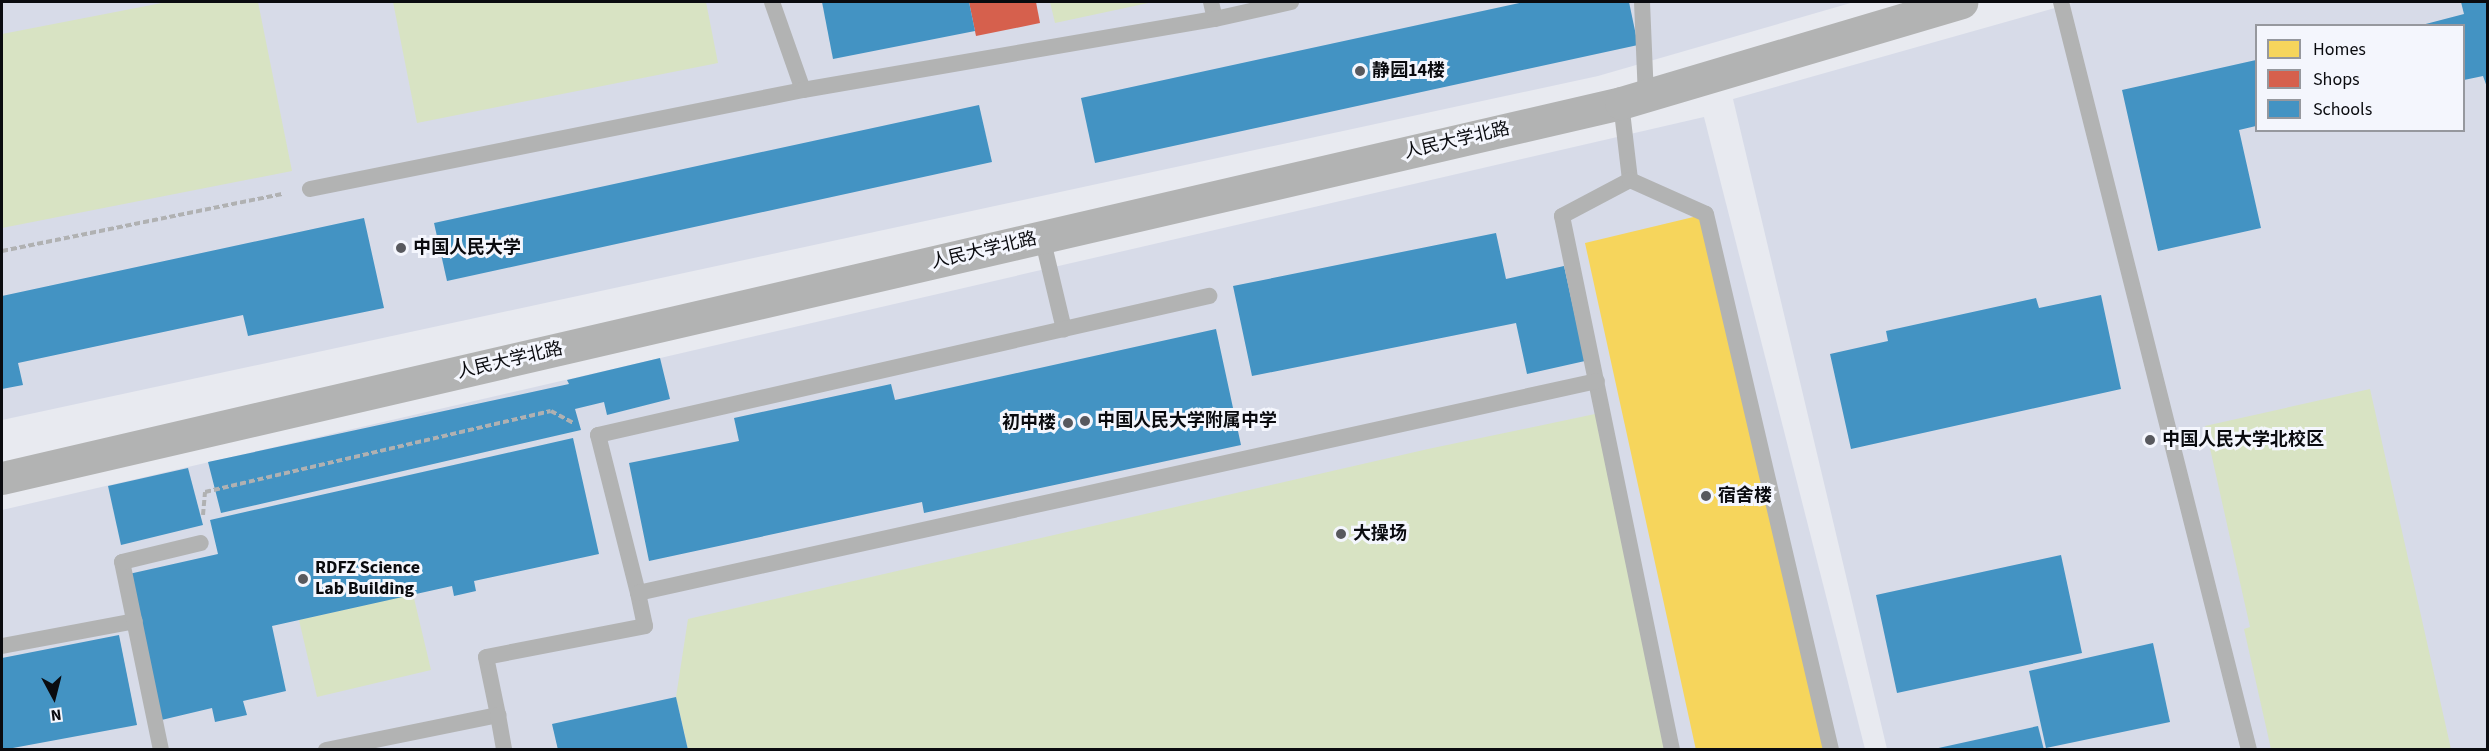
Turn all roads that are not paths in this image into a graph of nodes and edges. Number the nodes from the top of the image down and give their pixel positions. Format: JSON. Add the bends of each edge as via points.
{"nodes":[{"id":1,"x":772,"y":2,"type":"edge"},
{"id":2,"x":1211,"y":2,"type":"edge"},
{"id":3,"x":1291,"y":2,"type":"edge"},
{"id":4,"x":1642,"y":2,"type":"edge"},
{"id":5,"x":1960,"y":2,"type":"edge"},
{"id":6,"x":2061,"y":2,"type":"edge"},
{"id":7,"x":1215,"y":19,"type":"junction"},
{"id":8,"x":803,"y":90,"type":"junction"},
{"id":9,"x":1633,"y":99,"type":"junction"},
{"id":10,"x":1630,"y":180,"type":"junction"},
{"id":11,"x":310,"y":189,"type":"road end"},
{"id":12,"x":1042,"y":237,"type":"junction"},
{"id":13,"x":1209,"y":296,"type":"dead end"},
{"id":14,"x":1064,"y":329,"type":"junction"},
{"id":15,"x":1597,"y":381,"type":"junction"},
{"id":16,"x":2,"y":478,"type":"edge"},
{"id":17,"x":201,"y":543,"type":"road end"},
{"id":18,"x":639,"y":593,"type":"junction"},
{"id":19,"x":135,"y":621,"type":"junction"},
{"id":20,"x":2,"y":646,"type":"edge"},
{"id":21,"x":498,"y":715,"type":"junction"},
{"id":22,"x":161,"y":750,"type":"edge"},
{"id":23,"x":326,"y":750,"type":"edge"},
{"id":24,"x":504,"y":750,"type":"edge"},
{"id":25,"x":1672,"y":750,"type":"edge"},
{"id":26,"x":1832,"y":750,"type":"edge"},
{"id":27,"x":2249,"y":750,"type":"edge"}],
"edges":[{"from":1,"to":8,"type":"lane"},
{"from":2,"to":7,"type":"lane"},
{"from":3,"to":7,"type":"lane"},
{"from":4,"to":9,"type":"lane"},
{"from":5,"to":9,"type":"street","name":"人民大学北路"},
{"from":6,"to":27,"type":"lane"},
{"from":7,"to":8,"type":"lane"},
{"from":8,"to":11,"type":"lane"},
{"from":9,"to":10,"type":"lane"},
{"from":9,"to":12,"type":"street","name":"人民大学北路"},
{"from":10,"to":15,"type":"lane","via":[[1562,216]]},
{"from":10,"to":26,"type":"lane","via":[[1706,214]]},
{"from":12,"to":14,"type":"lane"},
{"from":12,"to":16,"type":"street","name":"人民大学北路"},
{"from":13,"to":14,"type":"lane"},
{"from":14,"to":18,"type":"lane","via":[[598,435]]},
{"from":15,"to":18,"type":"lane"},
{"from":15,"to":25,"type":"lane"},
{"from":17,"to":19,"type":"lane","via":[[122,562]]},
{"from":18,"to":21,"type":"lane","via":[[645,626],[486,657]]},
{"from":19,"to":20,"type":"lane"},
{"from":19,"to":22,"type":"lane"},
{"from":21,"to":23,"type":"lane"},
{"from":21,"to":24,"type":"lane"}]}
